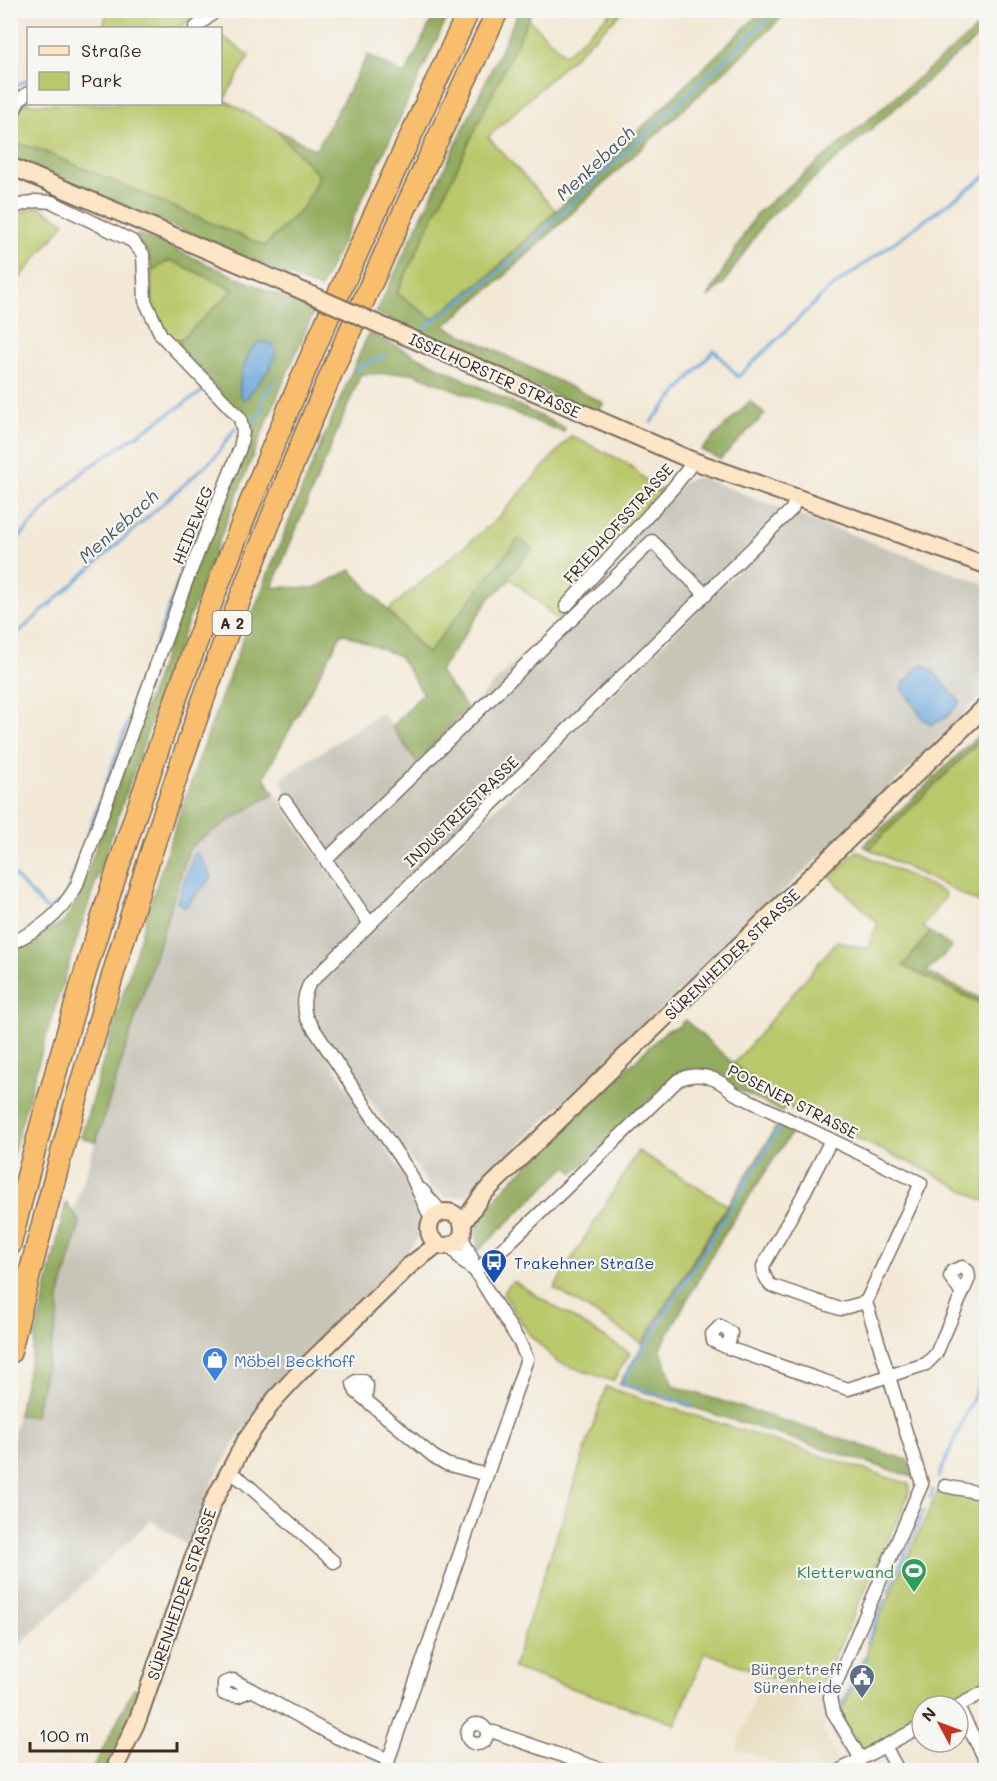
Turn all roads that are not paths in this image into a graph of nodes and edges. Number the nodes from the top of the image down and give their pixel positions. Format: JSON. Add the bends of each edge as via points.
{"nodes":[{"id":1,"x":217,"y":10,"type":"edge"},
{"id":2,"x":469,"y":10,"type":"edge"},
{"id":3,"x":498,"y":10,"type":"edge"},
{"id":4,"x":196,"y":27,"type":"edge"},
{"id":5,"x":27,"y":94,"type":"edge"},
{"id":6,"x":10,"y":118,"type":"edge"},
{"id":7,"x":10,"y":166,"type":"edge"},
{"id":8,"x":10,"y":208,"type":"edge"},
{"id":9,"x":690,"y":460,"type":"junction"},
{"id":10,"x":796,"y":497,"type":"junction"},
{"id":11,"x":987,"y":565,"type":"edge"},
{"id":12,"x":706,"y":595,"type":"junction"},
{"id":13,"x":566,"y":606,"type":"dead end"},
{"id":14,"x":984,"y":713,"type":"edge"},
{"id":15,"x":285,"y":801,"type":"dead end"},
{"id":16,"x":326,"y":861,"type":"junction"},
{"id":17,"x":370,"y":924,"type":"junction"},
{"id":18,"x":10,"y":944,"type":"edge"},
{"id":19,"x":831,"y":1140,"type":"junction"},
{"id":20,"x":446,"y":1229,"type":"junction"},
{"id":21,"x":10,"y":1245,"type":"edge"},
{"id":22,"x":474,"y":1270,"type":"junction"},
{"id":23,"x":962,"y":1294,"type":"dead end"},
{"id":24,"x":866,"y":1302,"type":"junction"},
{"id":25,"x":728,"y":1348,"type":"dead end"},
{"id":26,"x":10,"y":1353,"type":"edge"},
{"id":27,"x":889,"y":1376,"type":"junction"},
{"id":28,"x":366,"y":1400,"type":"dead end"},
{"id":29,"x":228,"y":1471,"type":"junction"},
{"id":30,"x":487,"y":1475,"type":"junction"},
{"id":31,"x":945,"y":1486,"type":"dead end"},
{"id":32,"x":987,"y":1494,"type":"edge"},
{"id":33,"x":334,"y":1562,"type":"dead end"},
{"id":34,"x":252,"y":1690,"type":"dead end"},
{"id":35,"x":987,"y":1691,"type":"edge"},
{"id":36,"x":970,"y":1700,"type":"edge"},
{"id":37,"x":970,"y":1729,"type":"edge"},
{"id":38,"x":487,"y":1732,"type":"dead end"},
{"id":39,"x":910,"y":1732,"type":"edge"},
{"id":40,"x":885,"y":1746,"type":"junction"},
{"id":41,"x":861,"y":1759,"type":"junction"},
{"id":42,"x":987,"y":1761,"type":"edge"},
{"id":43,"x":387,"y":1765,"type":"edge"},
{"id":44,"x":114,"y":1770,"type":"edge"},
{"id":45,"x":603,"y":1770,"type":"edge"},
{"id":46,"x":840,"y":1770,"type":"edge"},
{"id":47,"x":898,"y":1770,"type":"edge"}],
"edges":[{"from":1,"to":4,"type":"street"},
{"from":2,"to":21,"type":"highway","number":"A 2","via":[[286,415],[197,643],[104,916]]},
{"from":3,"to":26,"type":"highway","number":"A 2","via":[[310,424],[184,754],[93,1041]]},
{"from":5,"to":6,"type":"street"},
{"from":7,"to":9,"type":"main road","name":"ISSELHORSTER STRASSE","bridge":true},
{"from":8,"to":18,"type":"street","name":"HEIDEWEG","via":[[35,201],[52,202],[132,241],[143,254],[145,301],[160,335],[240,418],[243,432],[76,887],[62,910],[44,926]]},
{"from":9,"to":10,"type":"main road","name":"ISSELHORSTER STRASSE"},
{"from":9,"to":13,"type":"street","name":"FRIEDHOFSSTRASSE","via":[[673,488]]},
{"from":10,"to":11,"type":"main road","name":"ISSELHORSTER STRASSE"},
{"from":10,"to":12,"type":"street","name":"INDUSTRIESTRASSE","via":[[792,509]]},
{"from":12,"to":16,"type":"street","via":[[652,541]]},
{"from":12,"to":17,"type":"street","name":"INDUSTRIESTRASSE"},
{"from":14,"to":20,"type":"main road","name":"SÜRENHEIDER STRASSE"},
{"from":15,"to":16,"type":"street"},
{"from":16,"to":17,"type":"street"},
{"from":17,"to":20,"type":"street","name":"INDUSTRIESTRASSE","via":[[310,983],[303,1006],[306,1017]]},
{"from":19,"to":22,"type":"street","name":"POSENER STRASSE","via":[[734,1093],[718,1080],[690,1074],[678,1080],[509,1243]]},
{"from":19,"to":24,"type":"street","name":"POSENER STRASSE","via":[[921,1183]]},
{"from":19,"to":24,"type":"street","via":[[768,1252],[764,1275],[770,1285],[840,1310]]},
{"from":20,"to":22,"type":"street","via":[[472,1258]]},
{"from":20,"to":29,"type":"main road","name":"SÜRENHEIDER STRASSE","via":[[274,1399]]},
{"from":22,"to":30,"type":"street","via":[[527,1359]]},
{"from":23,"to":27,"type":"street","via":[[936,1354],[926,1364]]},
{"from":24,"to":27,"type":"street"},
{"from":25,"to":27,"type":"street","via":[[848,1389]]},
{"from":27,"to":41,"type":"street","via":[[922,1484],[830,1696],[833,1712]]},
{"from":28,"to":30,"type":"street","via":[[439,1460]]},
{"from":29,"to":33,"type":"street"},
{"from":29,"to":44,"type":"main road","name":"SÜRENHEIDER STRASSE","via":[[194,1552],[138,1719]]},
{"from":30,"to":43,"type":"street"},
{"from":31,"to":32,"type":"street"},
{"from":34,"to":43,"type":"street"},
{"from":35,"to":36,"type":"street"},
{"from":37,"to":42,"type":"street"},
{"from":38,"to":45,"type":"street"},
{"from":39,"to":40,"type":"street"},
{"from":40,"to":41,"type":"street"},
{"from":40,"to":47,"type":"street"},
{"from":41,"to":46,"type":"street"}]}
